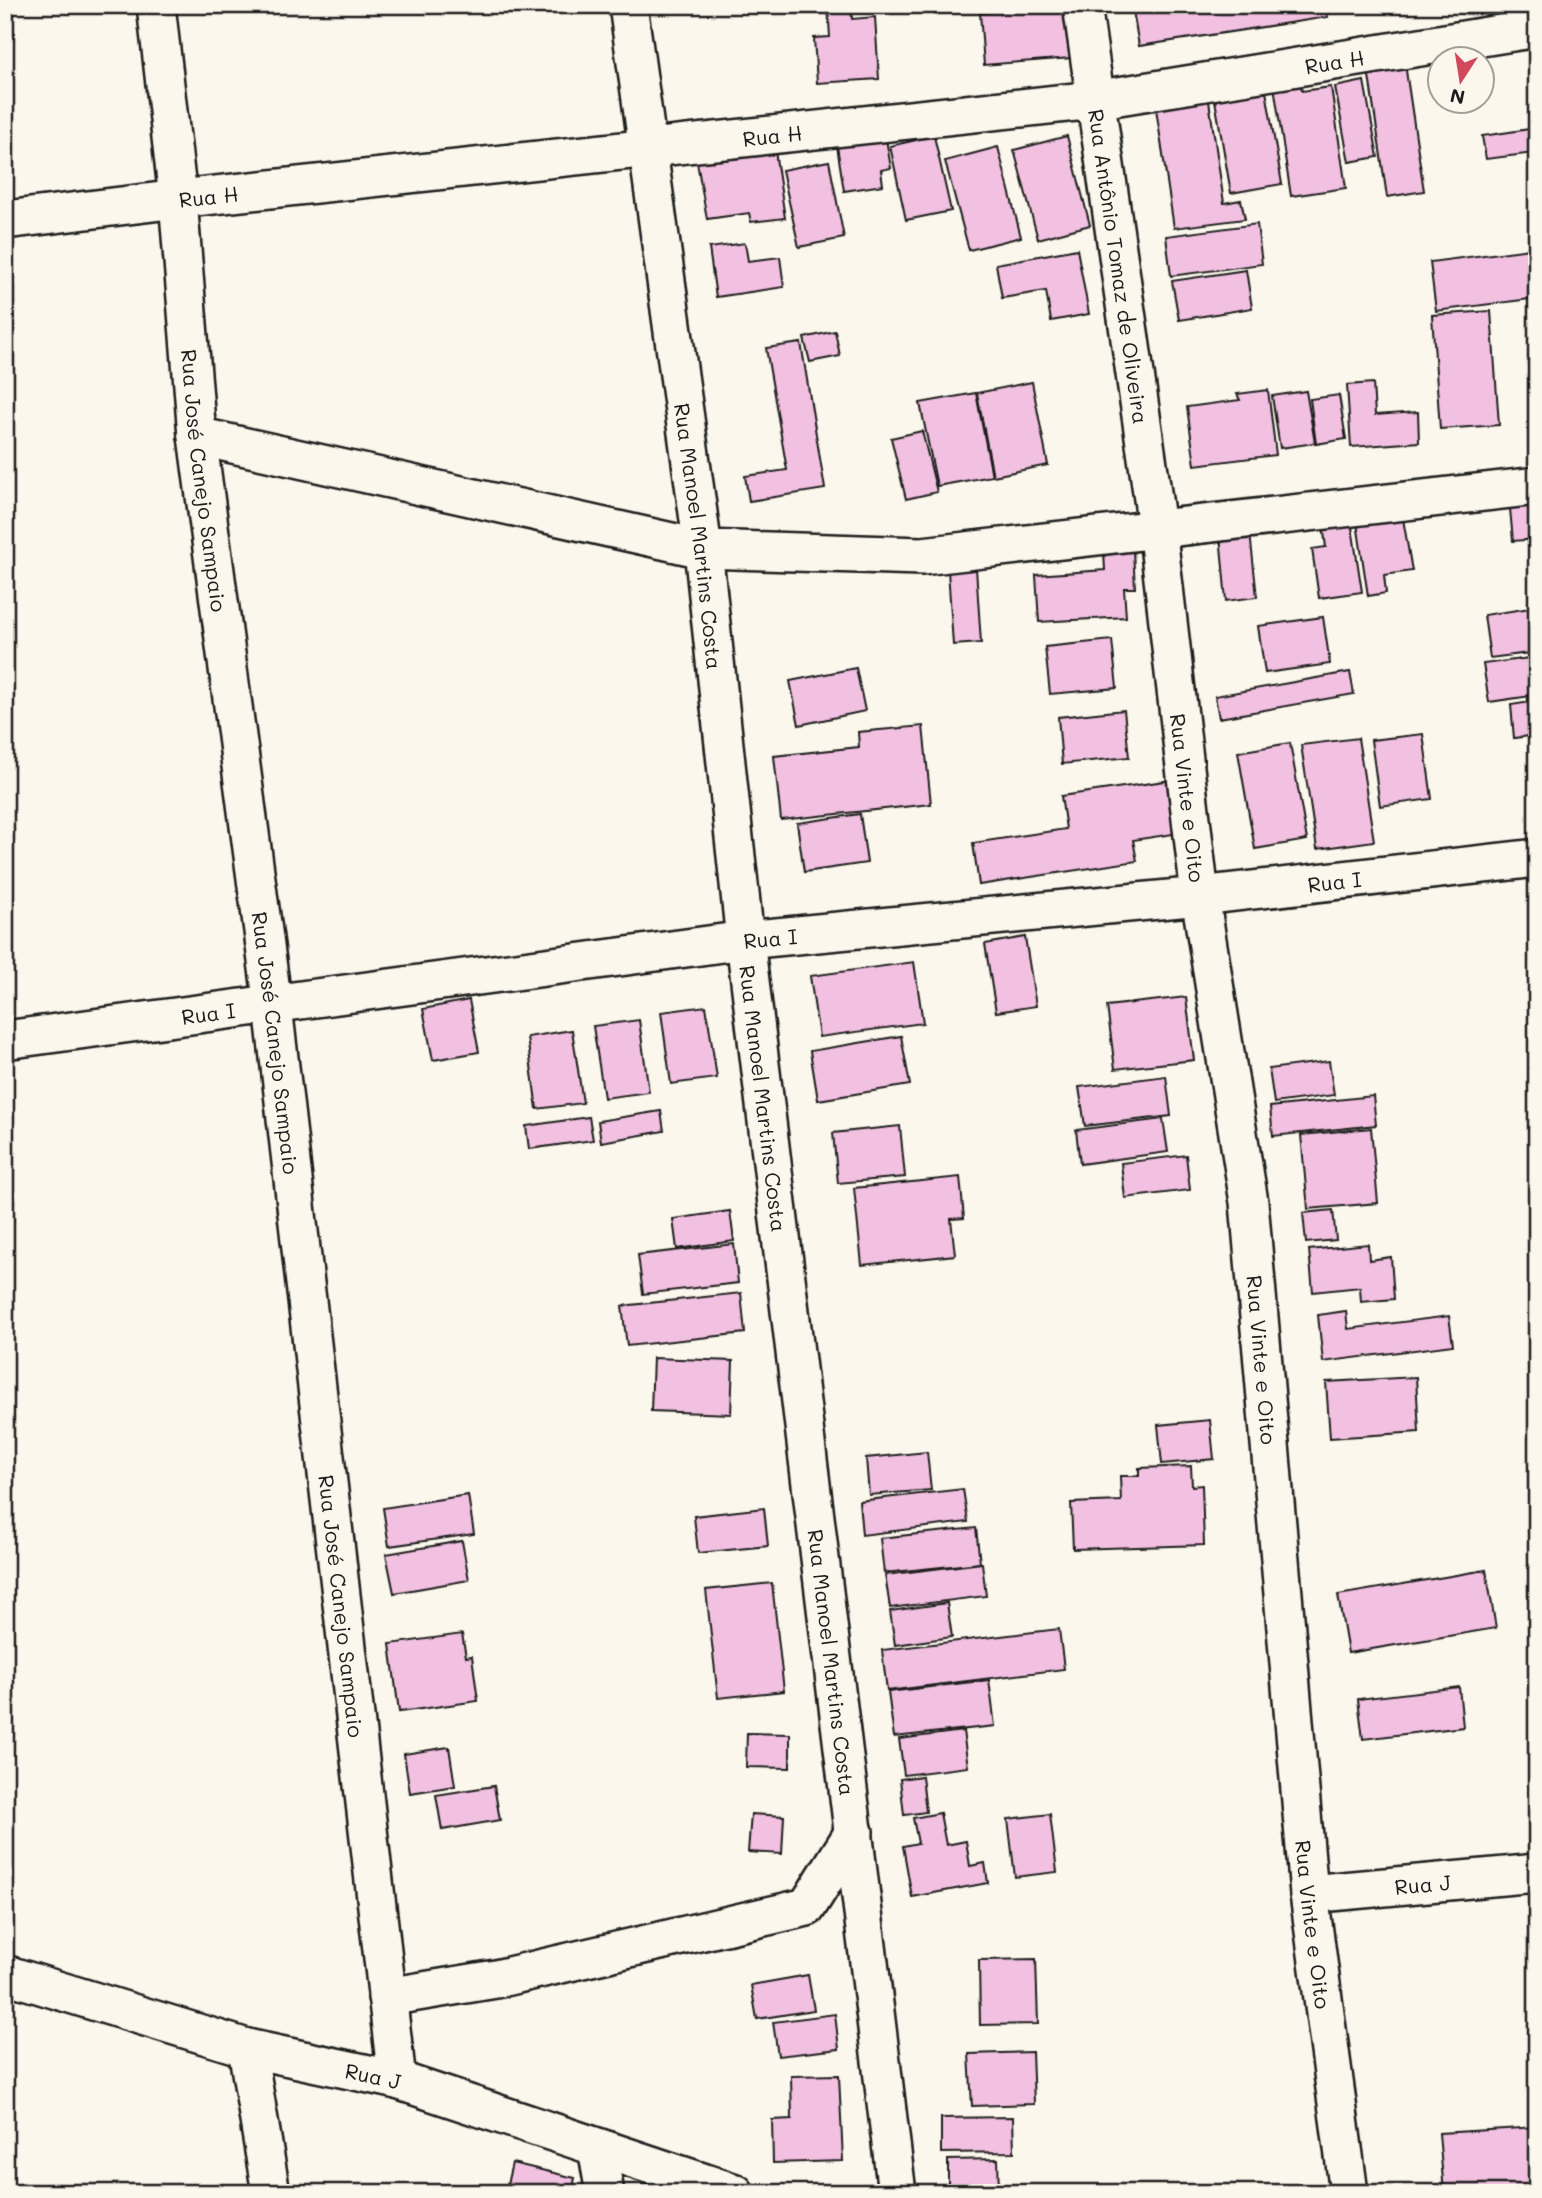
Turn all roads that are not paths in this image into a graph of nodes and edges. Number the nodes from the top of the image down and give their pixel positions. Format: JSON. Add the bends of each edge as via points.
{"nodes":[{"id":1,"x":156,"y":5,"type":"edge"},
{"id":2,"x":628,"y":5,"type":"edge"},
{"id":3,"x":1083,"y":5,"type":"edge"},
{"id":4,"x":1537,"y":28,"type":"edge"},
{"id":5,"x":1094,"y":100,"type":"junction"},
{"id":6,"x":648,"y":150,"type":"junction"},
{"id":7,"x":178,"y":199,"type":"junction"},
{"id":8,"x":5,"y":220,"type":"edge"},
{"id":9,"x":197,"y":436,"type":"junction"},
{"id":10,"x":1537,"y":486,"type":"edge"},
{"id":11,"x":1157,"y":527,"type":"junction"},
{"id":12,"x":703,"y":549,"type":"junction"},
{"id":13,"x":1537,"y":858,"type":"edge"},
{"id":14,"x":1200,"y":896,"type":"junction"},
{"id":15,"x":744,"y":940,"type":"junction"},
{"id":16,"x":273,"y":1006,"type":"junction"},
{"id":17,"x":5,"y":1040,"type":"edge"},
{"id":18,"x":854,"y":1832,"type":"junction"},
{"id":19,"x":1537,"y":1873,"type":"edge"},
{"id":20,"x":1309,"y":1894,"type":"junction"},
{"id":21,"x":5,"y":1974,"type":"edge"},
{"id":22,"x":387,"y":1997,"type":"junction"},
{"id":23,"x":247,"y":2048,"type":"junction"},
{"id":24,"x":397,"y":2080,"type":"junction"},
{"id":25,"x":597,"y":2148,"type":"junction"},
{"id":26,"x":271,"y":2193,"type":"edge"},
{"id":27,"x":605,"y":2193,"type":"edge"},
{"id":28,"x":735,"y":2193,"type":"edge"},
{"id":29,"x":897,"y":2193,"type":"edge"},
{"id":30,"x":1349,"y":2193,"type":"edge"}],
"edges":[{"from":1,"to":7,"type":"street","name":"Rua José Canejo Sampaio"},
{"from":2,"to":6,"type":"street","name":"Rua Manoel Martins Costa"},
{"from":3,"to":5,"type":"street","name":"Rua Antônio Tomaz de Oliveira"},
{"from":4,"to":5,"type":"street","name":"Rua H"},
{"from":5,"to":6,"type":"street","name":"Rua H"},
{"from":5,"to":11,"type":"street","name":"Rua Antônio Tomaz de Oliveira"},
{"from":6,"to":7,"type":"street","name":"Rua H"},
{"from":6,"to":12,"type":"street","name":"Rua Manoel Martins Costa"},
{"from":7,"to":8,"type":"street","name":"Rua H"},
{"from":7,"to":9,"type":"street","name":"Rua José Canejo Sampaio"},
{"from":9,"to":12,"type":"street"},
{"from":9,"to":16,"type":"street","name":"Rua José Canejo Sampaio"},
{"from":10,"to":11,"type":"street"},
{"from":11,"to":12,"type":"street","via":[[922,556]]},
{"from":11,"to":14,"type":"street","name":"Rua Vinte e Oito"},
{"from":12,"to":15,"type":"street","name":"Rua Manoel Martins Costa"},
{"from":13,"to":14,"type":"street","name":"Rua I"},
{"from":14,"to":15,"type":"street","name":"Rua I"},
{"from":14,"to":20,"type":"street","name":"Rua Vinte e Oito","via":[[1249,1202]]},
{"from":15,"to":16,"type":"street","name":"Rua I"},
{"from":15,"to":18,"type":"street","name":"Rua Manoel Martins Costa"},
{"from":16,"to":17,"type":"street","name":"Rua I"},
{"from":16,"to":22,"type":"street","name":"Rua José Canejo Sampaio"},
{"from":18,"to":22,"type":"street","via":[[807,1907],[496,1979]]},
{"from":18,"to":29,"type":"street","name":"Rua Manoel Martins Costa"},
{"from":19,"to":20,"type":"street","name":"Rua J"},
{"from":20,"to":30,"type":"street","name":"Rua Vinte e Oito"},
{"from":21,"to":23,"type":"street","name":"Rua J"},
{"from":22,"to":24,"type":"street","name":"Rua José Canejo Sampaio"},
{"from":23,"to":24,"type":"street","name":"Rua J"},
{"from":23,"to":26,"type":"street"},
{"from":24,"to":25,"type":"street","name":"Rua J"},
{"from":25,"to":27,"type":"street"},
{"from":25,"to":28,"type":"street","name":"Rua J"}]}
